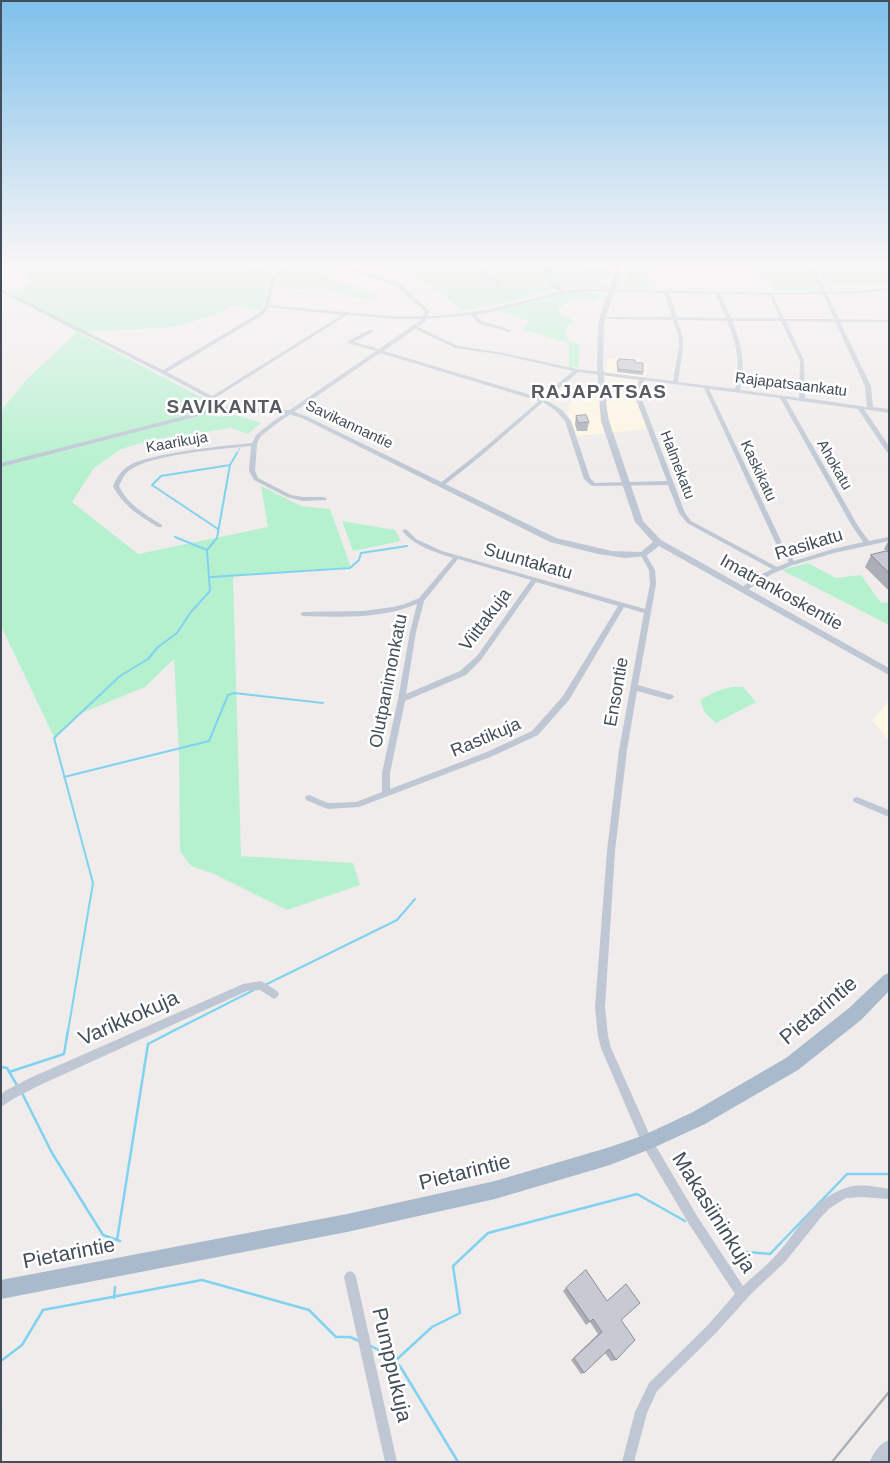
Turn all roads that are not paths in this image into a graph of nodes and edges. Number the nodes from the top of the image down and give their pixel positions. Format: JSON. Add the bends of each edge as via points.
{"nodes":[{"id":1,"x":86,"y":333,"type":"edge"},
{"id":2,"x":230,"y":333,"type":"edge"},
{"id":3,"x":316,"y":333,"type":"edge"},
{"id":4,"x":367,"y":333,"type":"edge"},
{"id":5,"x":406,"y":333,"type":"edge"},
{"id":6,"x":428,"y":333,"type":"edge"},
{"id":7,"x":602,"y":333,"type":"edge"},
{"id":8,"x":680,"y":333,"type":"edge"},
{"id":9,"x":734,"y":333,"type":"edge"},
{"id":10,"x":788,"y":333,"type":"edge"},
{"id":11,"x":843,"y":333,"type":"edge"},
{"id":12,"x":380,"y":351,"type":"junction"},
{"id":13,"x":577,"y":370,"type":"junction"},
{"id":14,"x":163,"y":372,"type":"junction"},
{"id":15,"x":601,"y":373,"type":"junction"},
{"id":16,"x":642,"y":378,"type":"junction"},
{"id":17,"x":675,"y":382,"type":"junction"},
{"id":18,"x":706,"y":387,"type":"junction"},
{"id":19,"x":737,"y":391,"type":"junction"},
{"id":20,"x":782,"y":397,"type":"junction"},
{"id":21,"x":212,"y":398,"type":"junction"},
{"id":22,"x":802,"y":399,"type":"junction"},
{"id":23,"x":542,"y":400,"type":"junction"},
{"id":24,"x":860,"y":407,"type":"junction"},
{"id":25,"x":870,"y":408,"type":"junction"},
{"id":26,"x":226,"y":409,"type":"junction"},
{"id":27,"x":889,"y":410,"type":"edge"},
{"id":28,"x":289,"y":412,"type":"junction"},
{"id":29,"x":254,"y":444,"type":"junction"},
{"id":30,"x":889,"y":451,"type":"edge"},
{"id":31,"x":1,"y":465,"type":"edge"},
{"id":32,"x":670,"y":483,"type":"junction"},
{"id":33,"x":627,"y":484,"type":"junction"},
{"id":34,"x":441,"y":485,"type":"junction"},
{"id":35,"x":324,"y":499,"type":"dead end"},
{"id":36,"x":160,"y":526,"type":"dead end"},
{"id":37,"x":405,"y":531,"type":"dead end"},
{"id":38,"x":889,"y":540,"type":"edge"},
{"id":39,"x":658,"y":542,"type":"junction"},
{"id":40,"x":867,"y":543,"type":"junction"},
{"id":41,"x":643,"y":554,"type":"junction"},
{"id":42,"x":457,"y":557,"type":"junction"},
{"id":43,"x":793,"y":563,"type":"junction"},
{"id":44,"x":776,"y":570,"type":"junction"},
{"id":45,"x":535,"y":579,"type":"junction"},
{"id":46,"x":743,"y":590,"type":"junction"},
{"id":47,"x":421,"y":600,"type":"junction"},
{"id":48,"x":622,"y":604,"type":"junction"},
{"id":49,"x":648,"y":612,"type":"junction"},
{"id":50,"x":303,"y":614,"type":"dead end"},
{"id":51,"x":889,"y":672,"type":"edge"},
{"id":52,"x":634,"y":687,"type":"junction"},
{"id":53,"x":670,"y":697,"type":"dead end"},
{"id":54,"x":402,"y":699,"type":"junction"},
{"id":55,"x":386,"y":793,"type":"junction"},
{"id":56,"x":310,"y":798,"type":"dead end"},
{"id":57,"x":857,"y":800,"type":"dead end"},
{"id":58,"x":889,"y":814,"type":"edge"},
{"id":59,"x":889,"y":980,"type":"edge"},
{"id":60,"x":274,"y":994,"type":"dead end"},
{"id":61,"x":1,"y":1102,"type":"edge"},
{"id":62,"x":647,"y":1142,"type":"junction"},
{"id":63,"x":889,"y":1194,"type":"edge"},
{"id":64,"x":350,"y":1277,"type":"dead end"},
{"id":65,"x":1,"y":1290,"type":"edge"},
{"id":66,"x":742,"y":1295,"type":"junction"},
{"id":67,"x":889,"y":1448,"type":"edge"},
{"id":68,"x":392,"y":1462,"type":"edge"},
{"id":69,"x":628,"y":1462,"type":"edge"},
{"id":70,"x":878,"y":1462,"type":"edge"}],
"edges":[{"from":1,"to":14,"type":"street"},
{"from":2,"to":14,"type":"street"},
{"from":3,"to":21,"type":"street"},
{"from":4,"to":12,"type":"street","via":[[350,342]]},
{"from":5,"to":12,"type":"street"},
{"from":6,"to":13,"type":"street","name":"Rajapatsaankatu","via":[[457,347]]},
{"from":7,"to":15,"type":"street"},
{"from":8,"to":17,"type":"street","via":[[681,347]]},
{"from":9,"to":19,"type":"street","via":[[742,354]]},
{"from":10,"to":22,"type":"street","via":[[802,362]]},
{"from":11,"to":25,"type":"street","via":[[868,386]]},
{"from":12,"to":23,"type":"street"},
{"from":12,"to":28,"type":"street"},
{"from":13,"to":15,"type":"street","name":"Rajapatsaankatu"},
{"from":13,"to":23,"type":"street"},
{"from":14,"to":21,"type":"street"},
{"from":15,"to":16,"type":"street","name":"Rajapatsaankatu"},
{"from":15,"to":33,"type":"street","via":[[605,421]]},
{"from":16,"to":17,"type":"street","name":"Rajapatsaankatu"},
{"from":16,"to":32,"type":"street","name":"Halmekatu","via":[[638,397]]},
{"from":17,"to":18,"type":"street","name":"Rajapatsaankatu"},
{"from":18,"to":19,"type":"street","name":"Rajapatsaankatu"},
{"from":18,"to":43,"type":"street","name":"Kaskikatu","via":[[781,548]]},
{"from":19,"to":20,"type":"street","name":"Rajapatsaankatu"},
{"from":20,"to":22,"type":"street","name":"Rajapatsaankatu"},
{"from":20,"to":40,"type":"street","name":"Ahokatu"},
{"from":21,"to":26,"type":"street"},
{"from":22,"to":24,"type":"street","name":"Rajapatsaankatu"},
{"from":23,"to":33,"type":"street","via":[[563,413],[568,421],[590,482],[594,485]]},
{"from":23,"to":34,"type":"street"},
{"from":24,"to":25,"type":"street","name":"Rajapatsaankatu"},
{"from":24,"to":30,"type":"street"},
{"from":25,"to":27,"type":"street","name":"Rajapatsaankatu"},
{"from":26,"to":28,"type":"street","name":"Savikannantie"},
{"from":26,"to":31,"type":"street","name":"Savikannantie"},
{"from":28,"to":29,"type":"street","via":[[258,436]]},
{"from":28,"to":34,"type":"street","name":"Savikannantie"},
{"from":29,"to":35,"type":"street","via":[[252,471],[256,479],[289,496]]},
{"from":29,"to":36,"type":"street","name":"Kaarikuja","via":[[151,460],[130,468],[120,476],[116,486],[120,497]]},
{"from":32,"to":33,"type":"street"},
{"from":32,"to":44,"type":"street","name":"Halmekatu","via":[[689,522]]},
{"from":33,"to":39,"type":"street","via":[[639,522]]},
{"from":34,"to":41,"type":"street","name":"Savikannantie","via":[[553,540],[614,553]]},
{"from":37,"to":42,"type":"street","name":"Suuntakatu","via":[[423,545]]},
{"from":38,"to":40,"type":"street","name":"Rasikatu"},
{"from":39,"to":41,"type":"street"},
{"from":39,"to":46,"type":"street","name":"Imatrankoskentie"},
{"from":40,"to":43,"type":"street","name":"Rasikatu"},
{"from":41,"to":49,"type":"street","name":"Ensontie","via":[[653,578]]},
{"from":42,"to":45,"type":"street","name":"Suuntakatu"},
{"from":42,"to":47,"type":"street","name":"Olutpanimonkatu"},
{"from":43,"to":44,"type":"street","name":"Rasikatu"},
{"from":44,"to":46,"type":"street","name":"Rasikatu"},
{"from":45,"to":48,"type":"street","name":"Suuntakatu"},
{"from":45,"to":54,"type":"street","name":"Viittakuja","via":[[479,658],[463,672]]},
{"from":46,"to":51,"type":"street","name":"Imatrankoskentie"},
{"from":47,"to":50,"type":"street","via":[[412,605],[359,614]]},
{"from":47,"to":54,"type":"street","name":"Olutpanimonkatu"},
{"from":48,"to":49,"type":"street","name":"Suuntakatu"},
{"from":48,"to":55,"type":"street","name":"Rastikuja","via":[[566,698],[535,733],[490,754]]},
{"from":49,"to":52,"type":"street","name":"Ensontie"},
{"from":52,"to":53,"type":"street"},
{"from":52,"to":62,"type":"street","name":"Ensontie","via":[[611,851],[600,1007],[606,1048]]},
{"from":54,"to":55,"type":"street","name":"Olutpanimonkatu","via":[[386,772]]},
{"from":55,"to":56,"type":"street","name":"Rastikuja","via":[[365,802],[343,806],[328,806]]},
{"from":57,"to":58,"type":"street"},
{"from":59,"to":62,"type":"main road","name":"Pietarintie","via":[[855,1014],[792,1064],[699,1118]]},
{"from":60,"to":61,"type":"street","name":"Varikkokuja","via":[[261,985],[246,987],[34,1082]]},
{"from":62,"to":65,"type":"main road","name":"Pietarintie","via":[[495,1190],[348,1223]]},
{"from":62,"to":66,"type":"street","name":"Makasiininkuja"},
{"from":63,"to":66,"type":"street","name":"Makasiininkuja","via":[[847,1193],[831,1200]]},
{"from":64,"to":68,"type":"street","name":"Pumppukuja"},
{"from":66,"to":69,"type":"street","via":[[653,1387],[641,1412]]},
{"from":67,"to":70,"type":"street"}]}
